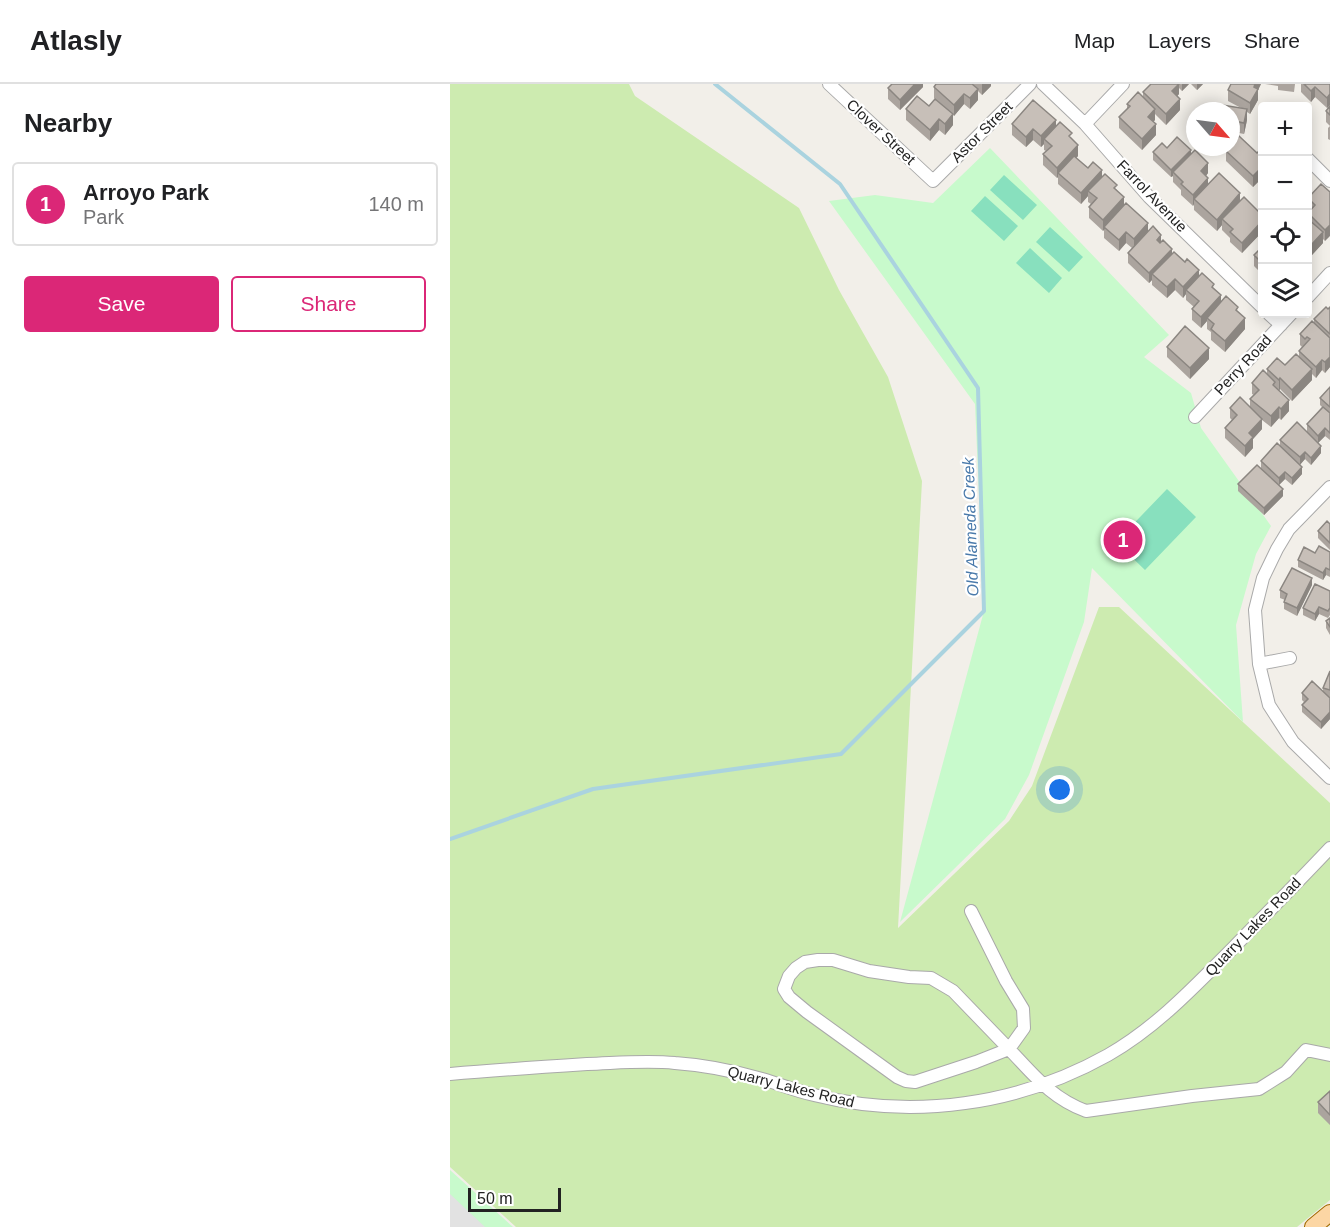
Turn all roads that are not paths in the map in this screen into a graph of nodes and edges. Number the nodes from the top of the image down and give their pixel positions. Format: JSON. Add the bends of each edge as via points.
{"nodes":[{"id":1,"x":829,"y":84,"type":"edge"},
{"id":2,"x":1030,"y":84,"type":"edge"},
{"id":3,"x":1043,"y":84,"type":"edge"},
{"id":4,"x":1123,"y":84,"type":"edge"},
{"id":5,"x":1085,"y":124,"type":"junction"},
{"id":6,"x":1312,"y":163,"type":"edge"},
{"id":7,"x":933,"y":181,"type":"joint"},
{"id":8,"x":1330,"y":181,"type":"edge"},
{"id":9,"x":1330,"y":273,"type":"edge"},
{"id":10,"x":1312,"y":293,"type":"edge"},
{"id":11,"x":1258,"y":302,"type":"edge"},
{"id":12,"x":1273,"y":318,"type":"edge"},
{"id":13,"x":1287,"y":318,"type":"edge"},
{"id":14,"x":1281,"y":325,"type":"junction"},
{"id":15,"x":1194,"y":417,"type":"dead end"},
{"id":16,"x":1330,"y":487,"type":"edge"},
{"id":17,"x":1290,"y":657,"type":"dead end"},
{"id":18,"x":1258,"y":664,"type":"junction"},
{"id":19,"x":1330,"y":778,"type":"edge"},
{"id":20,"x":1330,"y":848,"type":"edge"},
{"id":21,"x":971,"y":911,"type":"dead end"},
{"id":22,"x":1009,"y":1049,"type":"junction"},
{"id":23,"x":1330,"y":1055,"type":"edge"},
{"id":24,"x":450,"y":1074,"type":"edge"},
{"id":25,"x":1042,"y":1085,"type":"junction"},
{"id":26,"x":1330,"y":1214,"type":"edge"},
{"id":27,"x":1313,"y":1227,"type":"edge"}],
"edges":[{"from":1,"to":7,"type":"street","name":"Clover Street"},
{"from":2,"to":7,"type":"street","name":"Astor Street"},
{"from":3,"to":5,"type":"street","name":"Farrol Avenue"},
{"from":4,"to":5,"type":"street"},
{"from":5,"to":11,"type":"street","name":"Farrol Avenue","via":[[1149,197]]},
{"from":6,"to":8,"type":"street"},
{"from":9,"to":10,"type":"street"},
{"from":12,"to":14,"type":"street"},
{"from":13,"to":14,"type":"street","name":"Perry Road"},
{"from":14,"to":15,"type":"street","name":"Perry Road"},
{"from":16,"to":18,"type":"street","via":[[1290,529],[1263,578],[1255,610]]},
{"from":17,"to":18,"type":"street"},
{"from":18,"to":19,"type":"street","via":[[1269,705],[1293,742]]},
{"from":20,"to":25,"type":"street","name":"Quarry Lakes Road","via":[[1170,1011],[1108,1054]]},
{"from":21,"to":22,"type":"street","via":[[1023,1009],[1024,1028]]},
{"from":22,"to":22,"type":"street","via":[[953,991],[931,978],[909,978],[818,960],[796,968],[784,989],[807,1012],[906,1081],[915,1082]]},
{"from":22,"to":25,"type":"street"},
{"from":23,"to":25,"type":"street","via":[[1306,1050],[1286,1072],[1259,1089],[1086,1111]]},
{"from":24,"to":25,"type":"street","name":"Quarry Lakes Road","via":[[543,1066],[674,1063],[734,1072],[839,1101],[921,1107],[981,1101]]},
{"from":26,"to":27,"type":"main road"}]}
